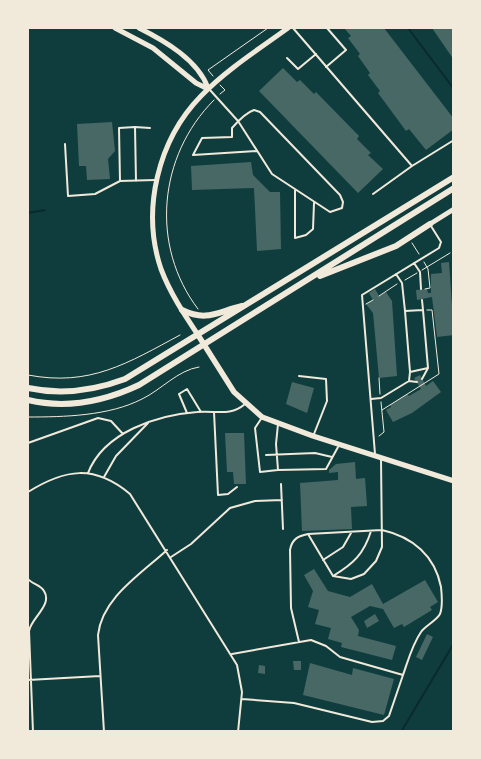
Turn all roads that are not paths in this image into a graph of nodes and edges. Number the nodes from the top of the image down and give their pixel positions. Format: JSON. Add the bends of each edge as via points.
{"nodes":[{"id":1,"x":116,"y":28,"type":"edge"},
{"id":2,"x":140,"y":28,"type":"edge"},
{"id":3,"x":288,"y":28,"type":"edge"},
{"id":4,"x":293,"y":28,"type":"edge"},
{"id":5,"x":327,"y":28,"type":"edge"},
{"id":6,"x":316,"y":54,"type":"junction"},
{"id":7,"x":287,"y":58,"type":"dead end"},
{"id":8,"x":326,"y":67,"type":"junction"},
{"id":9,"x":208,"y":89,"type":"junction"},
{"id":10,"x":238,"y":121,"type":"junction"},
{"id":11,"x":135,"y":128,"type":"junction"},
{"id":12,"x":150,"y":128,"type":"dead end"},
{"id":13,"x":454,"y":140,"type":"edge"},
{"id":14,"x":64,"y":144,"type":"dead end"},
{"id":15,"x":257,"y":151,"type":"junction"},
{"id":16,"x":412,"y":166,"type":"junction"},
{"id":17,"x":454,"y":177,"type":"edge"},
{"id":18,"x":157,"y":180,"type":"junction"},
{"id":19,"x":120,"y":181,"type":"junction"},
{"id":20,"x":136,"y":181,"type":"junction"},
{"id":21,"x":454,"y":188,"type":"edge"},
{"id":22,"x":295,"y":190,"type":"junction"},
{"id":23,"x":373,"y":194,"type":"dead end"},
{"id":24,"x":314,"y":202,"type":"junction"},
{"id":25,"x":454,"y":209,"type":"edge"},
{"id":26,"x":430,"y":224,"type":"junction"},
{"id":27,"x":414,"y":263,"type":"junction"},
{"id":28,"x":396,"y":274,"type":"junction"},
{"id":29,"x":298,"y":285,"type":"junction"},
{"id":30,"x":421,"y":290,"type":"dead end"},
{"id":31,"x":422,"y":300,"type":"dead end"},
{"id":32,"x":248,"y":305,"type":"junction"},
{"id":33,"x":182,"y":310,"type":"junction"},
{"id":34,"x":423,"y":310,"type":"junction"},
{"id":35,"x":405,"y":311,"type":"junction"},
{"id":36,"x":198,"y":335,"type":"junction"},
{"id":37,"x":204,"y":345,"type":"junction"},
{"id":38,"x":428,"y":368,"type":"junction"},
{"id":39,"x":410,"y":372,"type":"junction"},
{"id":40,"x":299,"y":376,"type":"dead end"},
{"id":41,"x":422,"y":379,"type":"dead end"},
{"id":42,"x":409,"y":381,"type":"junction"},
{"id":43,"x":417,"y":382,"type":"dead end"},
{"id":44,"x":28,"y":388,"type":"edge"},
{"id":45,"x":371,"y":399,"type":"junction"},
{"id":46,"x":28,"y":400,"type":"edge"},
{"id":47,"x":245,"y":404,"type":"junction"},
{"id":48,"x":201,"y":412,"type":"junction"},
{"id":49,"x":214,"y":412,"type":"junction"},
{"id":50,"x":187,"y":413,"type":"junction"},
{"id":51,"x":262,"y":417,"type":"junction"},
{"id":52,"x":150,"y":422,"type":"junction"},
{"id":53,"x":278,"y":424,"type":"junction"},
{"id":54,"x":123,"y":434,"type":"junction"},
{"id":55,"x":313,"y":436,"type":"junction"},
{"id":56,"x":28,"y":444,"type":"edge"},
{"id":57,"x":339,"y":445,"type":"junction"},
{"id":58,"x":266,"y":455,"type":"dead end"},
{"id":59,"x":277,"y":455,"type":"junction"},
{"id":60,"x":332,"y":457,"type":"junction"},
{"id":61,"x":378,"y":457,"type":"junction"},
{"id":62,"x":278,"y":470,"type":"junction"},
{"id":63,"x":88,"y":473,"type":"junction"},
{"id":64,"x":104,"y":478,"type":"junction"},
{"id":65,"x":454,"y":481,"type":"edge"},
{"id":66,"x":281,"y":484,"type":"dead end"},
{"id":67,"x":237,"y":488,"type":"dead end"},
{"id":68,"x":28,"y":492,"type":"edge"},
{"id":69,"x":282,"y":500,"type":"junction"},
{"id":70,"x":283,"y":529,"type":"dead end"},
{"id":71,"x":382,"y":530,"type":"junction"},
{"id":72,"x":372,"y":531,"type":"junction"},
{"id":73,"x":352,"y":532,"type":"junction"},
{"id":74,"x":308,"y":534,"type":"junction"},
{"id":75,"x":167,"y":550,"type":"junction"},
{"id":76,"x":171,"y":557,"type":"junction"},
{"id":77,"x":323,"y":560,"type":"junction"},
{"id":78,"x":333,"y":576,"type":"junction"},
{"id":79,"x":28,"y":580,"type":"edge"},
{"id":80,"x":299,"y":643,"type":"junction"},
{"id":81,"x":232,"y":654,"type":"junction"},
{"id":82,"x":404,"y":675,"type":"junction"},
{"id":83,"x":100,"y":676,"type":"junction"},
{"id":84,"x":29,"y":680,"type":"edge"},
{"id":85,"x":241,"y":699,"type":"junction"},
{"id":86,"x":33,"y":732,"type":"edge"},
{"id":87,"x":104,"y":732,"type":"edge"},
{"id":88,"x":238,"y":732,"type":"edge"}],
"edges":[{"from":1,"to":9,"type":"street","via":[[153,48]]},
{"from":2,"to":9,"type":"street","via":[[192,64],[203,76]]},
{"from":3,"to":9,"type":"street"},
{"from":4,"to":6,"type":"lane"},
{"from":5,"to":8,"type":"lane","via":[[346,50]]},
{"from":6,"to":7,"type":"lane","via":[[298,69]]},
{"from":6,"to":8,"type":"lane"},
{"from":8,"to":16,"type":"lane"},
{"from":9,"to":10,"type":"lane"},
{"from":9,"to":18,"type":"street","via":[[189,109],[174,133]]},
{"from":10,"to":15,"type":"lane"},
{"from":10,"to":15,"type":"lane","via":[[232,128],[232,137],[202,138],[193,155]]},
{"from":10,"to":24,"type":"lane","via":[[249,112],[260,112],[344,202],[342,208],[330,212]]},
{"from":11,"to":12,"type":"lane"},
{"from":11,"to":19,"type":"lane","via":[[119,128]]},
{"from":11,"to":20,"type":"lane"},
{"from":13,"to":16,"type":"lane"},
{"from":14,"to":19,"type":"lane","via":[[68,196],[96,194]]},
{"from":15,"to":22,"type":"lane","via":[[272,174]]},
{"from":16,"to":23,"type":"lane"},
{"from":17,"to":32,"type":"main road"},
{"from":18,"to":20,"type":"lane"},
{"from":18,"to":33,"type":"street","via":[[153,218],[155,245],[164,278]]},
{"from":19,"to":20,"type":"lane"},
{"from":21,"to":29,"type":"main road"},
{"from":22,"to":24,"type":"lane"},
{"from":22,"to":24,"type":"lane","via":[[295,238],[313,230]]},
{"from":25,"to":26,"type":"street"},
{"from":26,"to":27,"type":"lane","via":[[441,245]]},
{"from":26,"to":29,"type":"main road","via":[[396,246]]},
{"from":27,"to":28,"type":"lane"},
{"from":27,"to":30,"type":"lane","via":[[420,272]]},
{"from":28,"to":35,"type":"lane","via":[[402,282]]},
{"from":28,"to":45,"type":"lane","via":[[362,295]]},
{"from":29,"to":37,"type":"main road"},
{"from":31,"to":34,"type":"lane"},
{"from":32,"to":33,"type":"main road","via":[[205,317]]},
{"from":32,"to":36,"type":"main road"},
{"from":33,"to":36,"type":"street"},
{"from":34,"to":35,"type":"lane"},
{"from":34,"to":38,"type":"lane"},
{"from":35,"to":39,"type":"lane"},
{"from":36,"to":37,"type":"main road"},
{"from":36,"to":44,"type":"main road","via":[[136,374],[104,386],[64,392]]},
{"from":37,"to":46,"type":"main road","via":[[151,378],[114,396],[72,404]]},
{"from":37,"to":47,"type":"main road","via":[[227,383]]},
{"from":38,"to":39,"type":"lane"},
{"from":38,"to":41,"type":"lane"},
{"from":39,"to":42,"type":"lane"},
{"from":40,"to":55,"type":"lane","via":[[326,379],[327,401]]},
{"from":42,"to":43,"type":"lane"},
{"from":42,"to":45,"type":"lane","via":[[381,398]]},
{"from":45,"to":61,"type":"lane"},
{"from":47,"to":49,"type":"lane","via":[[232,412]]},
{"from":47,"to":51,"type":"main road"},
{"from":48,"to":49,"type":"lane"},
{"from":48,"to":50,"type":"lane"},
{"from":48,"to":50,"type":"lane","via":[[187,389],[180,394]]},
{"from":49,"to":67,"type":"lane","via":[[218,495],[228,494]]},
{"from":50,"to":52,"type":"lane"},
{"from":51,"to":53,"type":"main road"},
{"from":51,"to":62,"type":"lane","via":[[255,428],[260,472]]},
{"from":52,"to":54,"type":"lane"},
{"from":52,"to":64,"type":"lane","via":[[116,456]]},
{"from":53,"to":55,"type":"main road"},
{"from":53,"to":59,"type":"lane"},
{"from":54,"to":56,"type":"lane","via":[[111,422],[98,418]]},
{"from":54,"to":63,"type":"lane","via":[[96,454]]},
{"from":55,"to":57,"type":"main road"},
{"from":57,"to":60,"type":"lane"},
{"from":57,"to":61,"type":"main road"},
{"from":58,"to":59,"type":"lane"},
{"from":59,"to":60,"type":"lane","via":[[315,453]]},
{"from":59,"to":62,"type":"lane"},
{"from":60,"to":62,"type":"lane","via":[[326,469]]},
{"from":61,"to":65,"type":"main road"},
{"from":61,"to":71,"type":"lane"},
{"from":63,"to":64,"type":"lane"},
{"from":63,"to":68,"type":"lane","via":[[53,478]]},
{"from":64,"to":75,"type":"lane","via":[[130,494]]},
{"from":66,"to":69,"type":"lane"},
{"from":69,"to":70,"type":"lane"},
{"from":69,"to":76,"type":"lane","via":[[255,501],[230,508],[191,544]]},
{"from":71,"to":72,"type":"lane"},
{"from":71,"to":78,"type":"lane","via":[[382,547],[376,561],[364,574],[351,580]]},
{"from":71,"to":82,"type":"lane","via":[[409,542],[430,559],[438,570],[443,597],[439,615],[420,633]]},
{"from":72,"to":73,"type":"lane"},
{"from":72,"to":78,"type":"lane","via":[[360,556]]},
{"from":73,"to":74,"type":"lane"},
{"from":73,"to":77,"type":"lane","via":[[342,547]]},
{"from":74,"to":77,"type":"lane"},
{"from":74,"to":80,"type":"lane","via":[[296,538],[290,550],[292,608]]},
{"from":75,"to":76,"type":"lane"},
{"from":75,"to":83,"type":"lane","via":[[104,610],[98,635]]},
{"from":76,"to":81,"type":"lane"},
{"from":77,"to":78,"type":"lane"},
{"from":79,"to":84,"type":"lane","via":[[40,586],[46,597],[29,626]]},
{"from":80,"to":81,"type":"lane"},
{"from":80,"to":82,"type":"lane","via":[[311,640],[340,657]]},
{"from":81,"to":85,"type":"lane","via":[[240,676]]},
{"from":82,"to":85,"type":"lane","via":[[389,716],[383,721],[372,722],[294,703]]},
{"from":83,"to":84,"type":"lane"},
{"from":83,"to":87,"type":"lane"},
{"from":84,"to":86,"type":"lane"},
{"from":85,"to":88,"type":"lane"}]}
